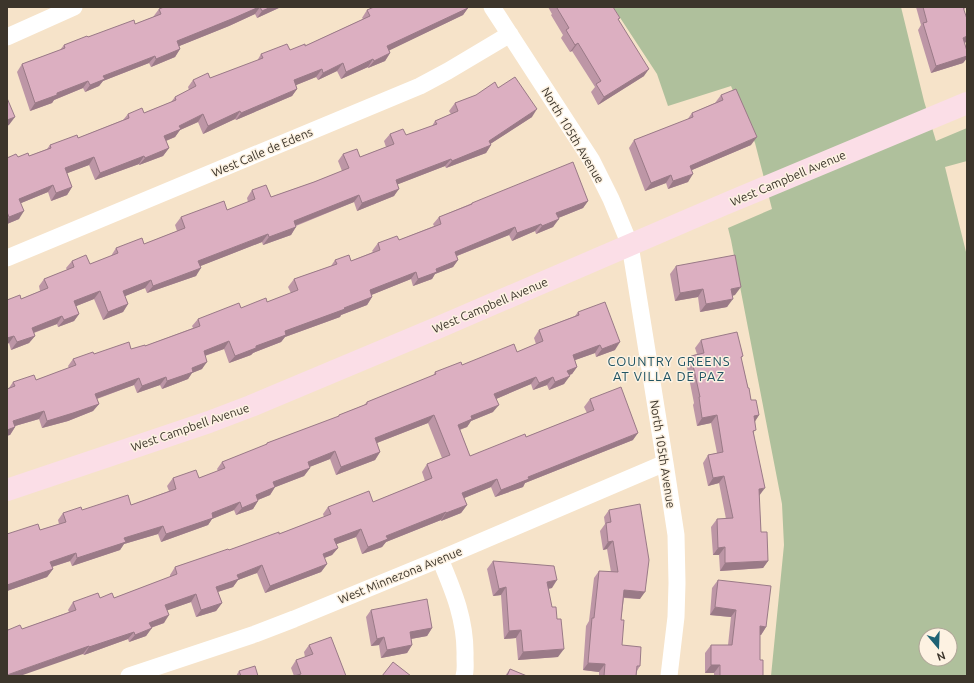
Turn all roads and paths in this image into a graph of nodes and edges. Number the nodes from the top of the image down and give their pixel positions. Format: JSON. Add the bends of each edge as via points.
{"nodes":[{"id":1,"x":74,"y":7,"type":"edge"},
{"id":2,"x":492,"y":7,"type":"edge"},
{"id":3,"x":510,"y":34,"type":"junction"},
{"id":4,"x":7,"y":37,"type":"edge"},
{"id":5,"x":967,"y":103,"type":"edge"},
{"id":6,"x":630,"y":245,"type":"junction"},
{"id":7,"x":7,"y":258,"type":"edge"},
{"id":8,"x":665,"y":463,"type":"junction"},
{"id":9,"x":7,"y":490,"type":"edge"},
{"id":10,"x":440,"y":559,"type":"junction"},
{"id":11,"x":129,"y":676,"type":"edge"},
{"id":12,"x":464,"y":676,"type":"edge"},
{"id":13,"x":669,"y":676,"type":"edge"}],
"edges":[{"from":1,"to":4,"type":"street"},
{"from":2,"to":3,"type":"street","name":"North 105th Avenue"},
{"from":3,"to":6,"type":"street","name":"North 105th Avenue","via":[[592,161]]},
{"from":3,"to":7,"type":"street","name":"West Calle de Edens","via":[[420,86]]},
{"from":5,"to":6,"type":"street","name":"West Campbell Avenue"},
{"from":6,"to":8,"type":"street","name":"North 105th Avenue"},
{"from":6,"to":9,"type":"street","name":"West Campbell Avenue","via":[[251,406]]},
{"from":8,"to":10,"type":"street","name":"West Minnezona Avenue"},
{"from":8,"to":13,"type":"street","name":"North 105th Avenue","via":[[676,535],[677,582]]},
{"from":10,"to":11,"type":"street","name":"West Minnezona Avenue","via":[[255,634]]},
{"from":10,"to":12,"type":"street","via":[[461,616],[466,643]]}]}
